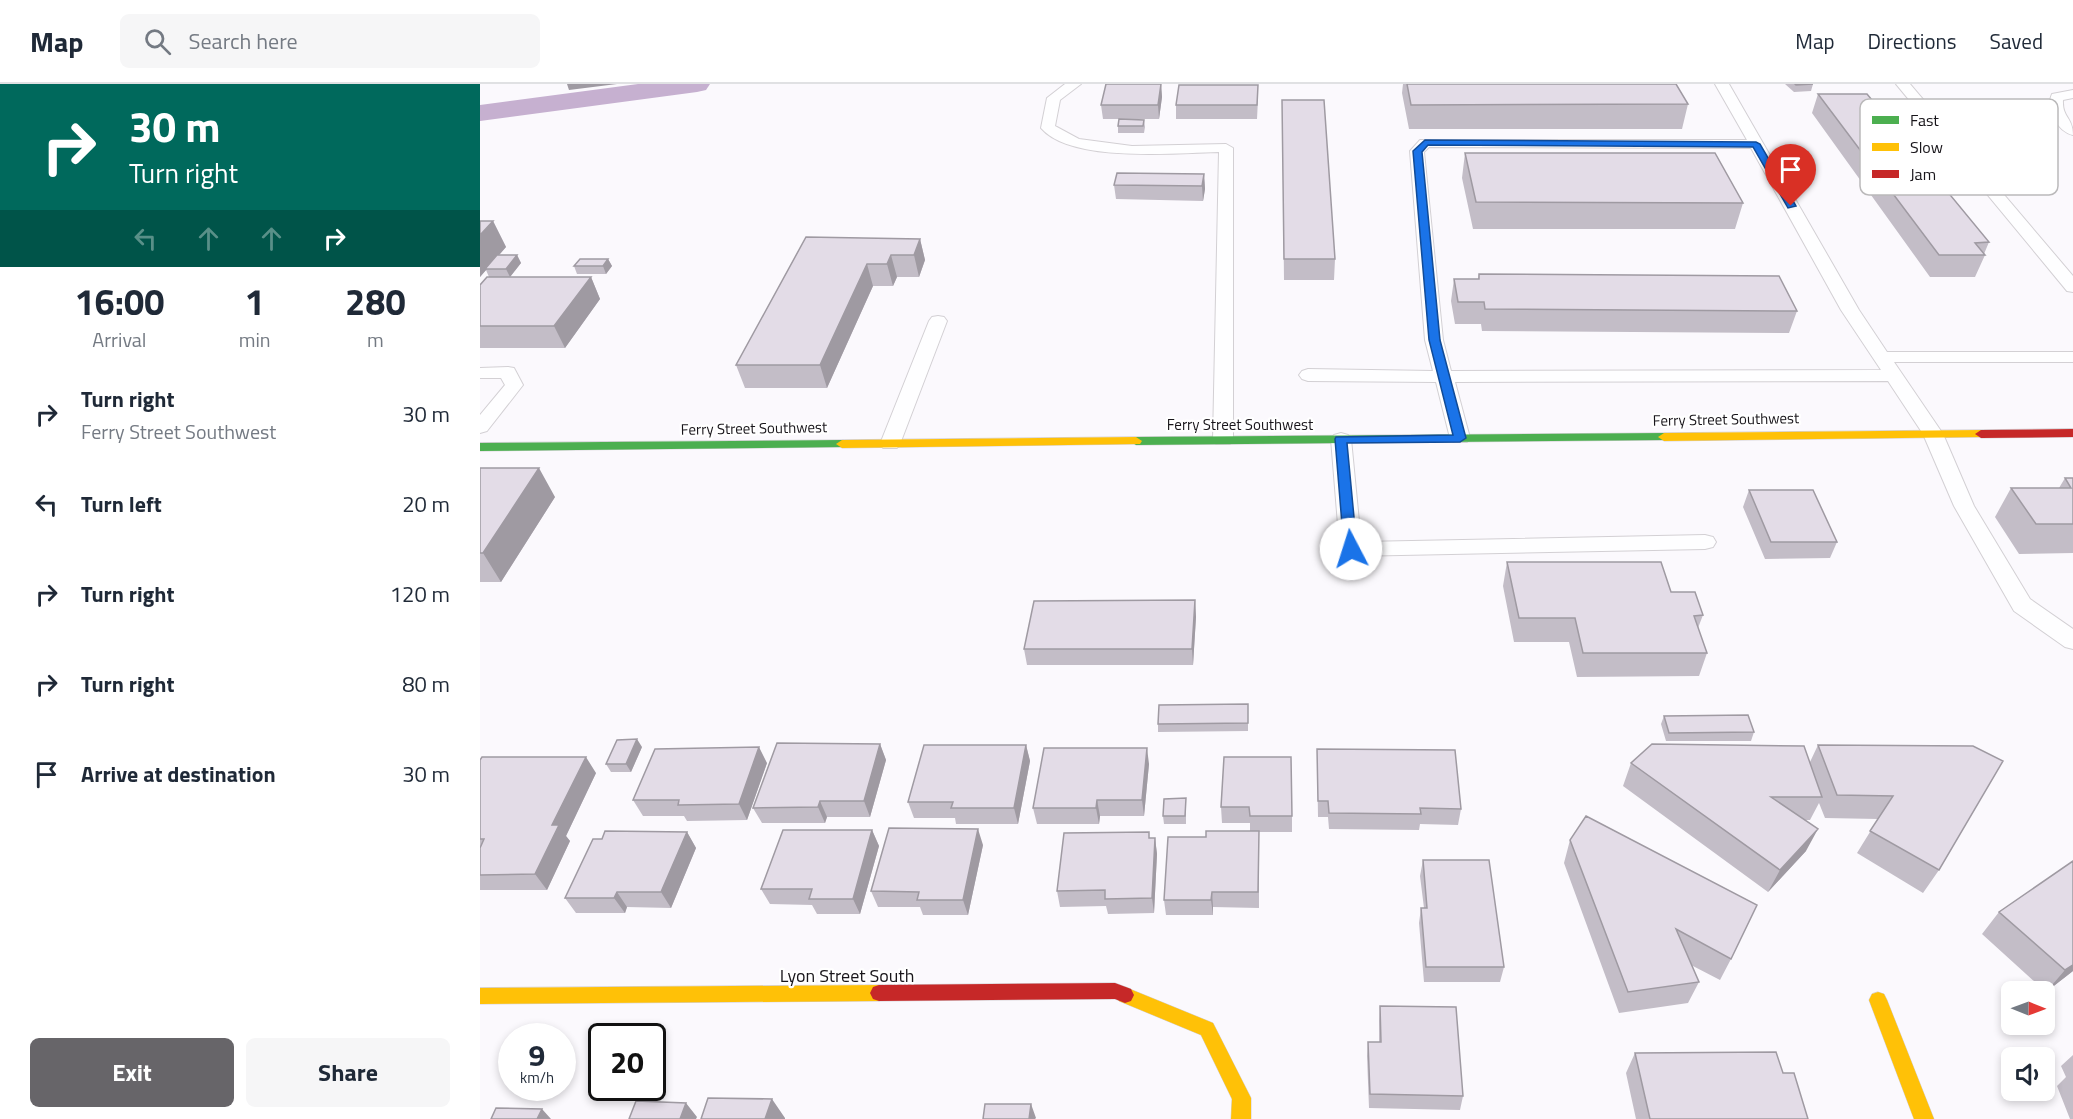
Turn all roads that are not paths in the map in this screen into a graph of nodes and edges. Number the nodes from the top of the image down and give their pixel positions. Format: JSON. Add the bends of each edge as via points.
{"nodes":[{"id":1,"x":1074,"y":84,"type":"edge"},
{"id":2,"x":1722,"y":84,"type":"edge"},
{"id":3,"x":1903,"y":84,"type":"edge"},
{"id":4,"x":2073,"y":94,"type":"edge"},
{"id":5,"x":1916,"y":99,"type":"edge"},
{"id":6,"x":2057,"y":99,"type":"edge"},
{"id":7,"x":2058,"y":114,"type":"edge"},
{"id":8,"x":2073,"y":131,"type":"edge"},
{"id":9,"x":1756,"y":144,"type":"junction"},
{"id":10,"x":1996,"y":195,"type":"edge"},
{"id":11,"x":2073,"y":287,"type":"edge"},
{"id":12,"x":938,"y":321,"type":"dead end"},
{"id":13,"x":1881,"y":357,"type":"junction"},
{"id":14,"x":2073,"y":357,"type":"edge"},
{"id":15,"x":480,"y":373,"type":"edge"},
{"id":16,"x":1308,"y":375,"type":"dead end"},
{"id":17,"x":1893,"y":375,"type":"junction"},
{"id":18,"x":1444,"y":377,"type":"junction"},
{"id":19,"x":480,"y":427,"type":"edge"},
{"id":20,"x":2073,"y":433,"type":"edge"},
{"id":21,"x":1933,"y":434,"type":"junction"},
{"id":22,"x":1460,"y":438,"type":"junction"},
{"id":23,"x":1341,"y":439,"type":"junction"},
{"id":24,"x":1223,"y":440,"type":"junction"},
{"id":25,"x":890,"y":444,"type":"junction"},
{"id":26,"x":480,"y":447,"type":"edge"},
{"id":27,"x":1705,"y":542,"type":"dead end"},
{"id":28,"x":2073,"y":641,"type":"edge"},
{"id":29,"x":480,"y":996,"type":"edge"},
{"id":30,"x":1878,"y":1000,"type":"dead end"},
{"id":31,"x":1241,"y":1119,"type":"edge"},
{"id":32,"x":1924,"y":1119,"type":"edge"}],
"edges":[{"from":1,"to":24,"type":"lane","via":[[1054,98],[1048,128],[1076,142],[1132,150],[1227,148]]},
{"from":2,"to":9,"type":"lane"},
{"from":3,"to":5,"type":"lane"},
{"from":4,"to":6,"type":"lane"},
{"from":7,"to":8,"type":"lane"},
{"from":9,"to":13,"type":"lane"},
{"from":9,"to":18,"type":"lane","via":[[1425,143],[1417,151],[1434,340]]},
{"from":10,"to":11,"type":"lane"},
{"from":12,"to":25,"type":"lane"},
{"from":13,"to":14,"type":"lane"},
{"from":13,"to":17,"type":"lane"},
{"from":15,"to":19,"type":"lane","via":[[508,372],[514,385]]},
{"from":16,"to":18,"type":"lane"},
{"from":17,"to":18,"type":"lane"},
{"from":17,"to":21,"type":"lane"},
{"from":18,"to":22,"type":"lane"},
{"from":20,"to":21,"type":"street","name":"Ferry Street Southwest"},
{"from":21,"to":22,"type":"street","name":"Ferry Street Southwest"},
{"from":21,"to":28,"type":"lane","via":[[1964,506],[2022,605]]},
{"from":22,"to":23,"type":"street","name":"Ferry Street Southwest"},
{"from":23,"to":24,"type":"street","name":"Ferry Street Southwest"},
{"from":23,"to":27,"type":"lane","via":[[1351,549]]},
{"from":24,"to":25,"type":"street","name":"Ferry Street Southwest"},
{"from":25,"to":26,"type":"street","name":"Ferry Street Southwest"},
{"from":29,"to":31,"type":"street","name":"Lyon Street South","via":[[1115,991],[1208,1029],[1242,1098]]},
{"from":30,"to":32,"type":"street"}]}
